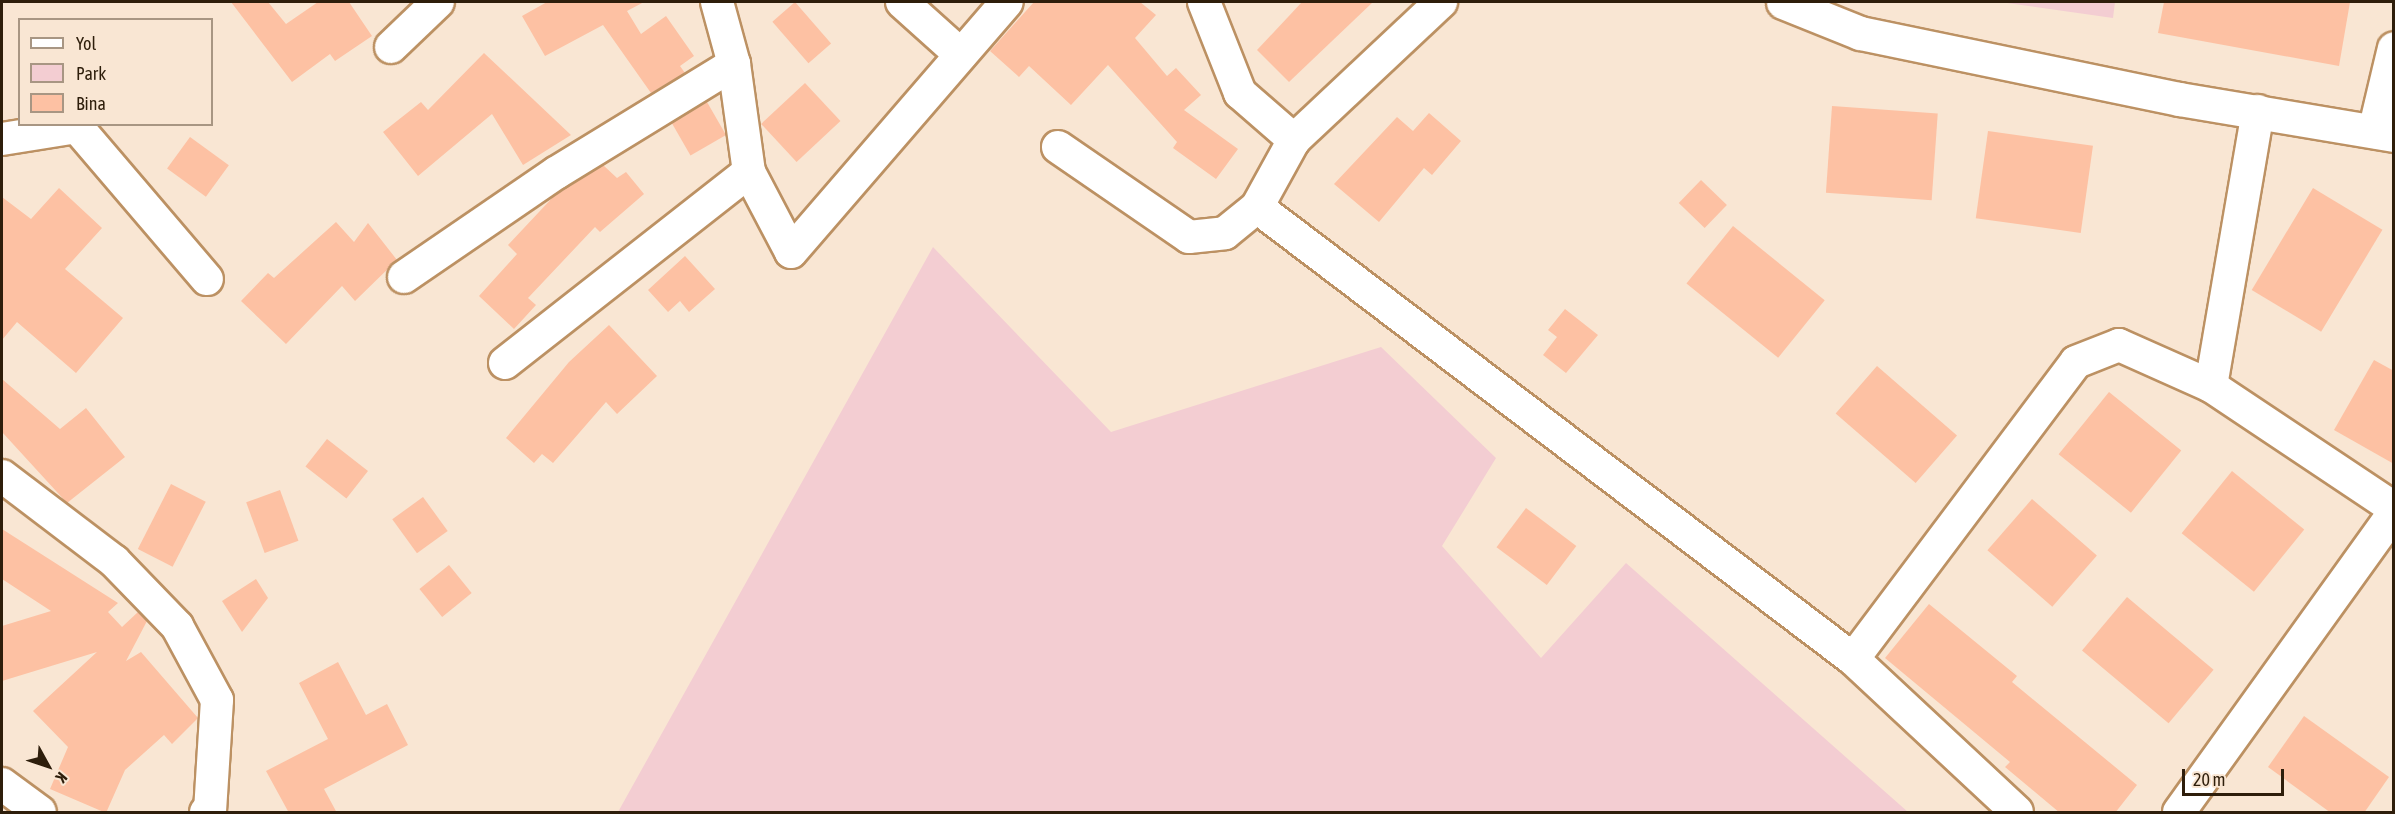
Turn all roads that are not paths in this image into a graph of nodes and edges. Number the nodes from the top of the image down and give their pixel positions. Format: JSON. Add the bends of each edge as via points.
{"nodes":[{"id":1,"x":438,"y":2,"type":"edge"},
{"id":2,"x":717,"y":2,"type":"edge"},
{"id":3,"x":902,"y":2,"type":"edge"},
{"id":4,"x":1007,"y":2,"type":"edge"},
{"id":5,"x":1204,"y":2,"type":"edge"},
{"id":6,"x":1441,"y":2,"type":"edge"},
{"id":7,"x":1783,"y":2,"type":"edge"},
{"id":8,"x":392,"y":47,"type":"dead end"},
{"id":9,"x":2394,"y":48,"type":"edge"},
{"id":10,"x":961,"y":55,"type":"junction"},
{"id":11,"x":734,"y":63,"type":"junction"},
{"id":12,"x":2258,"y":111,"type":"junction"},
{"id":13,"x":2384,"y":133,"type":"edge"},
{"id":14,"x":2,"y":139,"type":"edge"},
{"id":15,"x":1294,"y":140,"type":"junction"},
{"id":16,"x":1058,"y":147,"type":"dead end"},
{"id":17,"x":749,"y":172,"type":"junction"},
{"id":18,"x":1257,"y":207,"type":"junction"},
{"id":19,"x":404,"y":277,"type":"dead end"},
{"id":20,"x":207,"y":279,"type":"dead end"},
{"id":21,"x":505,"y":363,"type":"dead end"},
{"id":22,"x":2211,"y":386,"type":"junction"},
{"id":23,"x":2,"y":476,"type":"edge"},
{"id":24,"x":2394,"y":508,"type":"edge"},
{"id":25,"x":2394,"y":513,"type":"edge"},
{"id":26,"x":1853,"y":659,"type":"junction"},
{"id":27,"x":2,"y":784,"type":"edge"},
{"id":28,"x":209,"y":812,"type":"edge"},
{"id":29,"x":40,"y":813,"type":"edge"},
{"id":30,"x":2017,"y":813,"type":"edge"},
{"id":31,"x":2179,"y":813,"type":"edge"}],
"edges":[{"from":1,"to":8,"type":"street"},
{"from":2,"to":11,"type":"street"},
{"from":3,"to":10,"type":"street"},
{"from":4,"to":10,"type":"street"},
{"from":5,"to":15,"type":"street","via":[[1209,25],[1240,93]]},
{"from":6,"to":15,"type":"street"},
{"from":7,"to":12,"type":"street","via":[[1860,33]]},
{"from":9,"to":13,"type":"street"},
{"from":10,"to":17,"type":"street","via":[[791,252]]},
{"from":11,"to":17,"type":"street"},
{"from":11,"to":19,"type":"street","via":[[556,173]]},
{"from":12,"to":13,"type":"street"},
{"from":12,"to":22,"type":"street"},
{"from":14,"to":20,"type":"street","via":[[76,127]]},
{"from":15,"to":18,"type":"street"},
{"from":16,"to":18,"type":"street","via":[[1189,237],[1225,233]]},
{"from":17,"to":21,"type":"street"},
{"from":18,"to":26,"type":"street"},
{"from":22,"to":24,"type":"street"},
{"from":22,"to":26,"type":"street","via":[[2157,358],[2119,345],[2076,362]]},
{"from":23,"to":28,"type":"street","via":[[114,561],[177,626],[217,700]]},
{"from":25,"to":31,"type":"street"},
{"from":26,"to":30,"type":"street"},
{"from":27,"to":29,"type":"street"}]}
